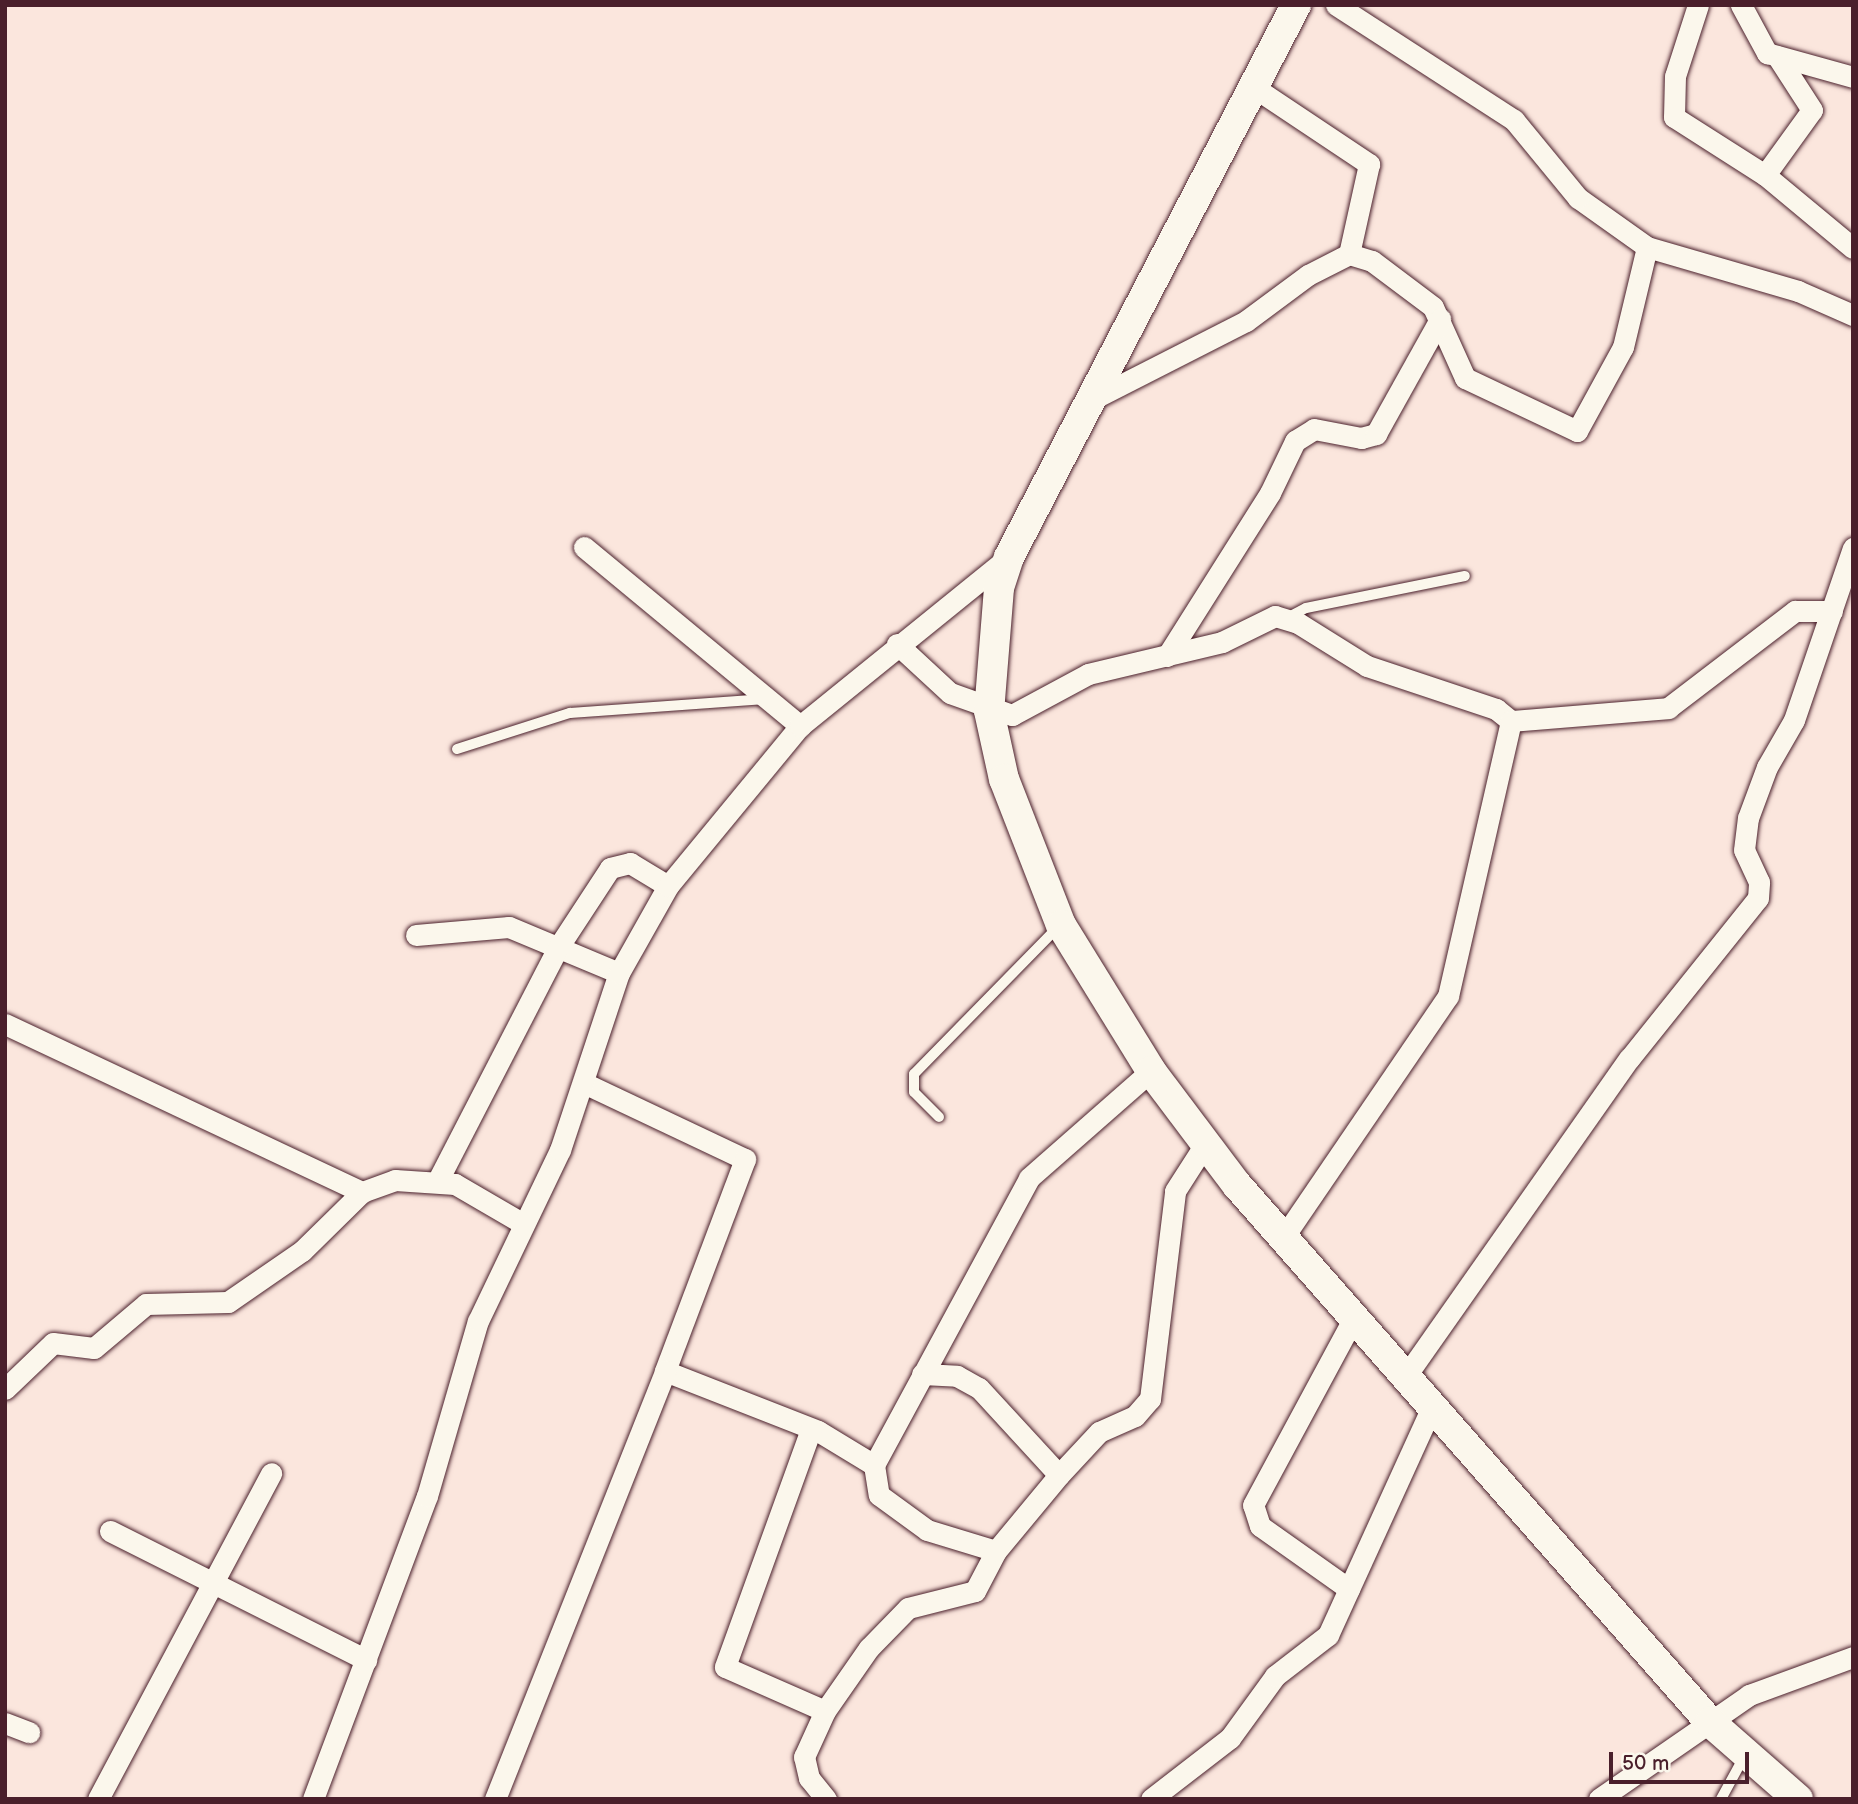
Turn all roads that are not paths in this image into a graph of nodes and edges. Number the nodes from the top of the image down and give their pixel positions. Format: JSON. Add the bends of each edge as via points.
{"nodes":[{"id":1,"x":1297,"y":5,"type":"edge"},
{"id":2,"x":1336,"y":5,"type":"edge"},
{"id":3,"x":1698,"y":5,"type":"edge"},
{"id":4,"x":1741,"y":5,"type":"edge"},
{"id":5,"x":1777,"y":56,"type":"junction"},
{"id":6,"x":1853,"y":77,"type":"edge"},
{"id":7,"x":1252,"y":86,"type":"junction"},
{"id":8,"x":1765,"y":175,"type":"junction"},
{"id":9,"x":1647,"y":247,"type":"junction"},
{"id":10,"x":1853,"y":248,"type":"edge"},
{"id":11,"x":1349,"y":254,"type":"junction"},
{"id":12,"x":1853,"y":315,"type":"edge"},
{"id":13,"x":1440,"y":319,"type":"junction"},
{"id":14,"x":1095,"y":398,"type":"junction"},
{"id":15,"x":584,"y":547,"type":"dead end"},
{"id":16,"x":1853,"y":548,"type":"edge"},
{"id":17,"x":1009,"y":557,"type":"junction"},
{"id":18,"x":1465,"y":576,"type":"dead end"},
{"id":19,"x":1832,"y":611,"type":"junction"},
{"id":20,"x":1287,"y":618,"type":"junction"},
{"id":21,"x":897,"y":644,"type":"junction"},
{"id":22,"x":1167,"y":656,"type":"junction"},
{"id":23,"x":767,"y":699,"type":"junction"},
{"id":24,"x":989,"y":711,"type":"junction"},
{"id":25,"x":1511,"y":722,"type":"junction"},
{"id":26,"x":800,"y":726,"type":"junction"},
{"id":27,"x":457,"y":749,"type":"dead end"},
{"id":28,"x":668,"y":887,"type":"junction"},
{"id":29,"x":1061,"y":925,"type":"junction"},
{"id":30,"x":416,"y":935,"type":"dead end"},
{"id":31,"x":559,"y":946,"type":"junction"},
{"id":32,"x":619,"y":973,"type":"junction"},
{"id":33,"x":5,"y":1024,"type":"edge"},
{"id":34,"x":1151,"y":1070,"type":"junction"},
{"id":35,"x":586,"y":1084,"type":"junction"},
{"id":36,"x":939,"y":1117,"type":"dead end"},
{"id":37,"x":1205,"y":1144,"type":"junction"},
{"id":38,"x":438,"y":1180,"type":"junction"},
{"id":39,"x":362,"y":1192,"type":"junction"},
{"id":40,"x":522,"y":1223,"type":"junction"},
{"id":41,"x":1282,"y":1239,"type":"junction"},
{"id":42,"x":1352,"y":1321,"type":"junction"},
{"id":43,"x":665,"y":1371,"type":"junction"},
{"id":44,"x":922,"y":1374,"type":"junction"},
{"id":45,"x":1403,"y":1380,"type":"junction"},
{"id":46,"x":5,"y":1388,"type":"edge"},
{"id":47,"x":1430,"y":1411,"type":"junction"},
{"id":48,"x":811,"y":1429,"type":"junction"},
{"id":49,"x":874,"y":1465,"type":"junction"},
{"id":50,"x":271,"y":1473,"type":"dead end"},
{"id":51,"x":1059,"y":1475,"type":"junction"},
{"id":52,"x":110,"y":1531,"type":"dead end"},
{"id":53,"x":996,"y":1551,"type":"junction"},
{"id":54,"x":217,"y":1585,"type":"junction"},
{"id":55,"x":1349,"y":1590,"type":"junction"},
{"id":56,"x":1852,"y":1655,"type":"edge"},
{"id":57,"x":366,"y":1660,"type":"junction"},
{"id":58,"x":825,"y":1711,"type":"junction"},
{"id":59,"x":1710,"y":1722,"type":"junction"},
{"id":60,"x":5,"y":1723,"type":"edge"},
{"id":61,"x":29,"y":1732,"type":"dead end"},
{"id":62,"x":1747,"y":1753,"type":"junction"},
{"id":63,"x":98,"y":1799,"type":"edge"},
{"id":64,"x":313,"y":1799,"type":"edge"},
{"id":65,"x":495,"y":1799,"type":"edge"},
{"id":66,"x":826,"y":1799,"type":"edge"},
{"id":67,"x":1152,"y":1799,"type":"edge"},
{"id":68,"x":1599,"y":1799,"type":"edge"},
{"id":69,"x":1721,"y":1799,"type":"edge"},
{"id":70,"x":1798,"y":1799,"type":"edge"}],
"edges":[{"from":1,"to":7,"type":"street"},
{"from":2,"to":9,"type":"street","via":[[1514,120],[1578,198]]},
{"from":3,"to":8,"type":"street","via":[[1675,76],[1674,117]]},
{"from":4,"to":5,"type":"street","via":[[1760,47]]},
{"from":5,"to":6,"type":"street"},
{"from":5,"to":8,"type":"street","via":[[1812,110]]},
{"from":7,"to":11,"type":"street","via":[[1369,164]]},
{"from":7,"to":14,"type":"street"},
{"from":8,"to":10,"type":"street"},
{"from":9,"to":12,"type":"street","via":[[1798,291]]},
{"from":9,"to":13,"type":"street","via":[[1623,347],[1577,431],[1465,378]]},
{"from":11,"to":13,"type":"street","via":[[1372,261]]},
{"from":11,"to":14,"type":"street","via":[[1308,275],[1246,321]]},
{"from":13,"to":22,"type":"street","via":[[1376,434],[1361,438],[1314,429],[1295,441],[1270,494]]},
{"from":14,"to":17,"type":"street"},
{"from":15,"to":23,"type":"street"},
{"from":16,"to":19,"type":"street"},
{"from":17,"to":21,"type":"street"},
{"from":17,"to":24,"type":"street","via":[[999,588]]},
{"from":18,"to":20,"type":"lane","via":[[1306,608]]},
{"from":19,"to":25,"type":"street","via":[[1795,611],[1668,708]]},
{"from":19,"to":45,"type":"street","via":[[1794,720],[1767,767],[1748,818],[1744,850],[1759,882],[1758,898],[1629,1059]]},
{"from":20,"to":22,"type":"street","via":[[1266,618],[1223,642]]},
{"from":20,"to":25,"type":"street","via":[[1367,666],[1496,709]]},
{"from":21,"to":24,"type":"street","via":[[950,693]]},
{"from":21,"to":26,"type":"street"},
{"from":22,"to":24,"type":"street","via":[[1088,674],[1028,711]]},
{"from":23,"to":26,"type":"street"},
{"from":23,"to":27,"type":"lane","via":[[570,713]]},
{"from":24,"to":29,"type":"street","via":[[1003,779]]},
{"from":25,"to":41,"type":"street","via":[[1446,1002]]},
{"from":26,"to":28,"type":"street"},
{"from":28,"to":31,"type":"street","via":[[619,863]]},
{"from":28,"to":32,"type":"street"},
{"from":29,"to":34,"type":"street"},
{"from":29,"to":36,"type":"lane","via":[[914,1074],[914,1092]]},
{"from":30,"to":31,"type":"street","via":[[494,925]]},
{"from":31,"to":32,"type":"street"},
{"from":31,"to":38,"type":"street"},
{"from":32,"to":35,"type":"street"},
{"from":33,"to":39,"type":"street"},
{"from":34,"to":37,"type":"street"},
{"from":34,"to":44,"type":"street","via":[[1030,1178]]},
{"from":35,"to":40,"type":"street"},
{"from":35,"to":43,"type":"street","via":[[745,1158]]},
{"from":37,"to":41,"type":"street"},
{"from":37,"to":51,"type":"street","via":[[1175,1191],[1150,1399],[1135,1416],[1100,1432]]},
{"from":38,"to":39,"type":"street","via":[[395,1180]]},
{"from":38,"to":40,"type":"street"},
{"from":39,"to":46,"type":"street","via":[[302,1251],[228,1301],[160,1299],[146,1304],[94,1348],[53,1343]]},
{"from":40,"to":57,"type":"street","via":[[461,1368],[427,1496]]},
{"from":41,"to":42,"type":"street"},
{"from":42,"to":45,"type":"street"},
{"from":42,"to":55,"type":"street","via":[[1253,1505],[1261,1526]]},
{"from":43,"to":48,"type":"street"},
{"from":43,"to":65,"type":"street"},
{"from":44,"to":49,"type":"street"},
{"from":44,"to":51,"type":"street","via":[[957,1376],[979,1388]]},
{"from":45,"to":47,"type":"street"},
{"from":47,"to":55,"type":"street"},
{"from":47,"to":59,"type":"street"},
{"from":48,"to":49,"type":"street"},
{"from":48,"to":58,"type":"street","via":[[725,1667]]},
{"from":49,"to":53,"type":"street","via":[[879,1495],[928,1530]]},
{"from":50,"to":54,"type":"street"},
{"from":51,"to":53,"type":"street"},
{"from":52,"to":54,"type":"street"},
{"from":53,"to":58,"type":"street","via":[[968,1597],[908,1608],[869,1648]]},
{"from":54,"to":57,"type":"street"},
{"from":54,"to":63,"type":"street"},
{"from":55,"to":67,"type":"street","via":[[1328,1635],[1275,1676],[1242,1727]]},
{"from":56,"to":59,"type":"street","via":[[1749,1695]]},
{"from":57,"to":64,"type":"street"},
{"from":58,"to":66,"type":"street","via":[[804,1757],[809,1778]]},
{"from":59,"to":62,"type":"street"},
{"from":59,"to":68,"type":"street"},
{"from":60,"to":61,"type":"street"},
{"from":62,"to":69,"type":"lane"},
{"from":62,"to":70,"type":"street"}]}
